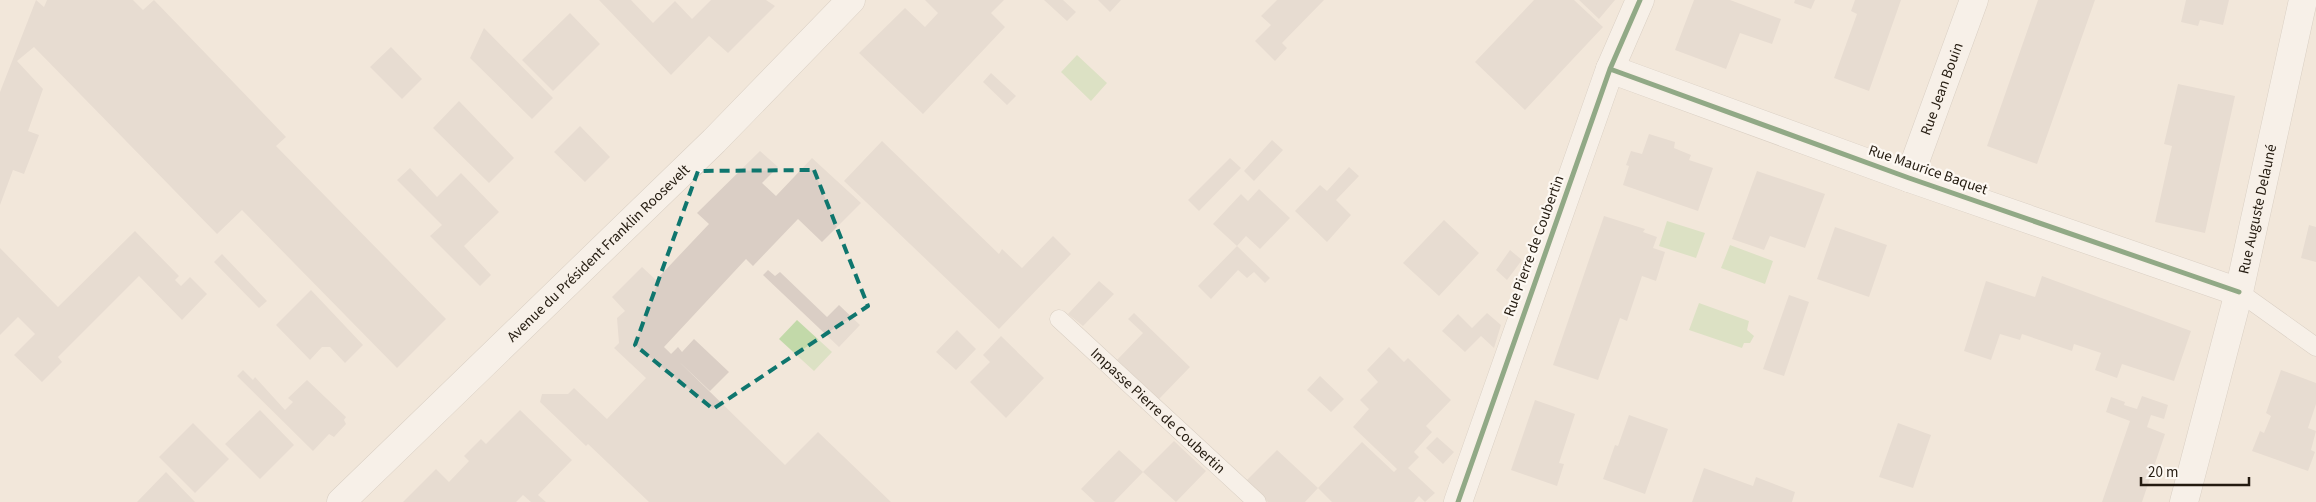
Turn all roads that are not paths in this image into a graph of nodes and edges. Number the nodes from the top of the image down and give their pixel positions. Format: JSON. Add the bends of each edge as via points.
{"nodes":[{"id":1,"x":852,"y":0,"type":"edge"},
{"id":2,"x":1640,"y":0,"type":"edge"},
{"id":3,"x":1974,"y":0,"type":"edge"},
{"id":4,"x":2304,"y":0,"type":"edge"},
{"id":5,"x":1610,"y":69,"type":"junction"},
{"id":6,"x":1909,"y":178,"type":"junction"},
{"id":7,"x":2240,"y":292,"type":"junction"},
{"id":8,"x":1059,"y":319,"type":"dead end"},
{"id":9,"x":2316,"y":347,"type":"edge"},
{"id":10,"x":341,"y":502,"type":"edge"},
{"id":11,"x":1257,"y":502,"type":"edge"},
{"id":12,"x":1458,"y":502,"type":"edge"},
{"id":13,"x":2184,"y":502,"type":"edge"}],
"edges":[{"from":1,"to":10,"type":"street","name":"Avenue du Président Franklin Roosevelt","via":[[714,141]]},
{"from":2,"to":5,"type":"street","name":"Rue Pierre de Coubertin"},
{"from":3,"to":6,"type":"street","name":"Rue Jean Bouin"},
{"from":4,"to":7,"type":"street","name":"Rue Auguste Delauné"},
{"from":5,"to":6,"type":"street","name":"Rue Maurice Baquet"},
{"from":5,"to":12,"type":"street","name":"Rue Pierre de Coubertin"},
{"from":6,"to":7,"type":"street","name":"Rue Maurice Baquet"},
{"from":7,"to":9,"type":"lane"},
{"from":7,"to":13,"type":"street","name":"Rue Auguste Delauné"},
{"from":8,"to":11,"type":"lane","name":"Impasse Pierre de Coubertin"}]}
